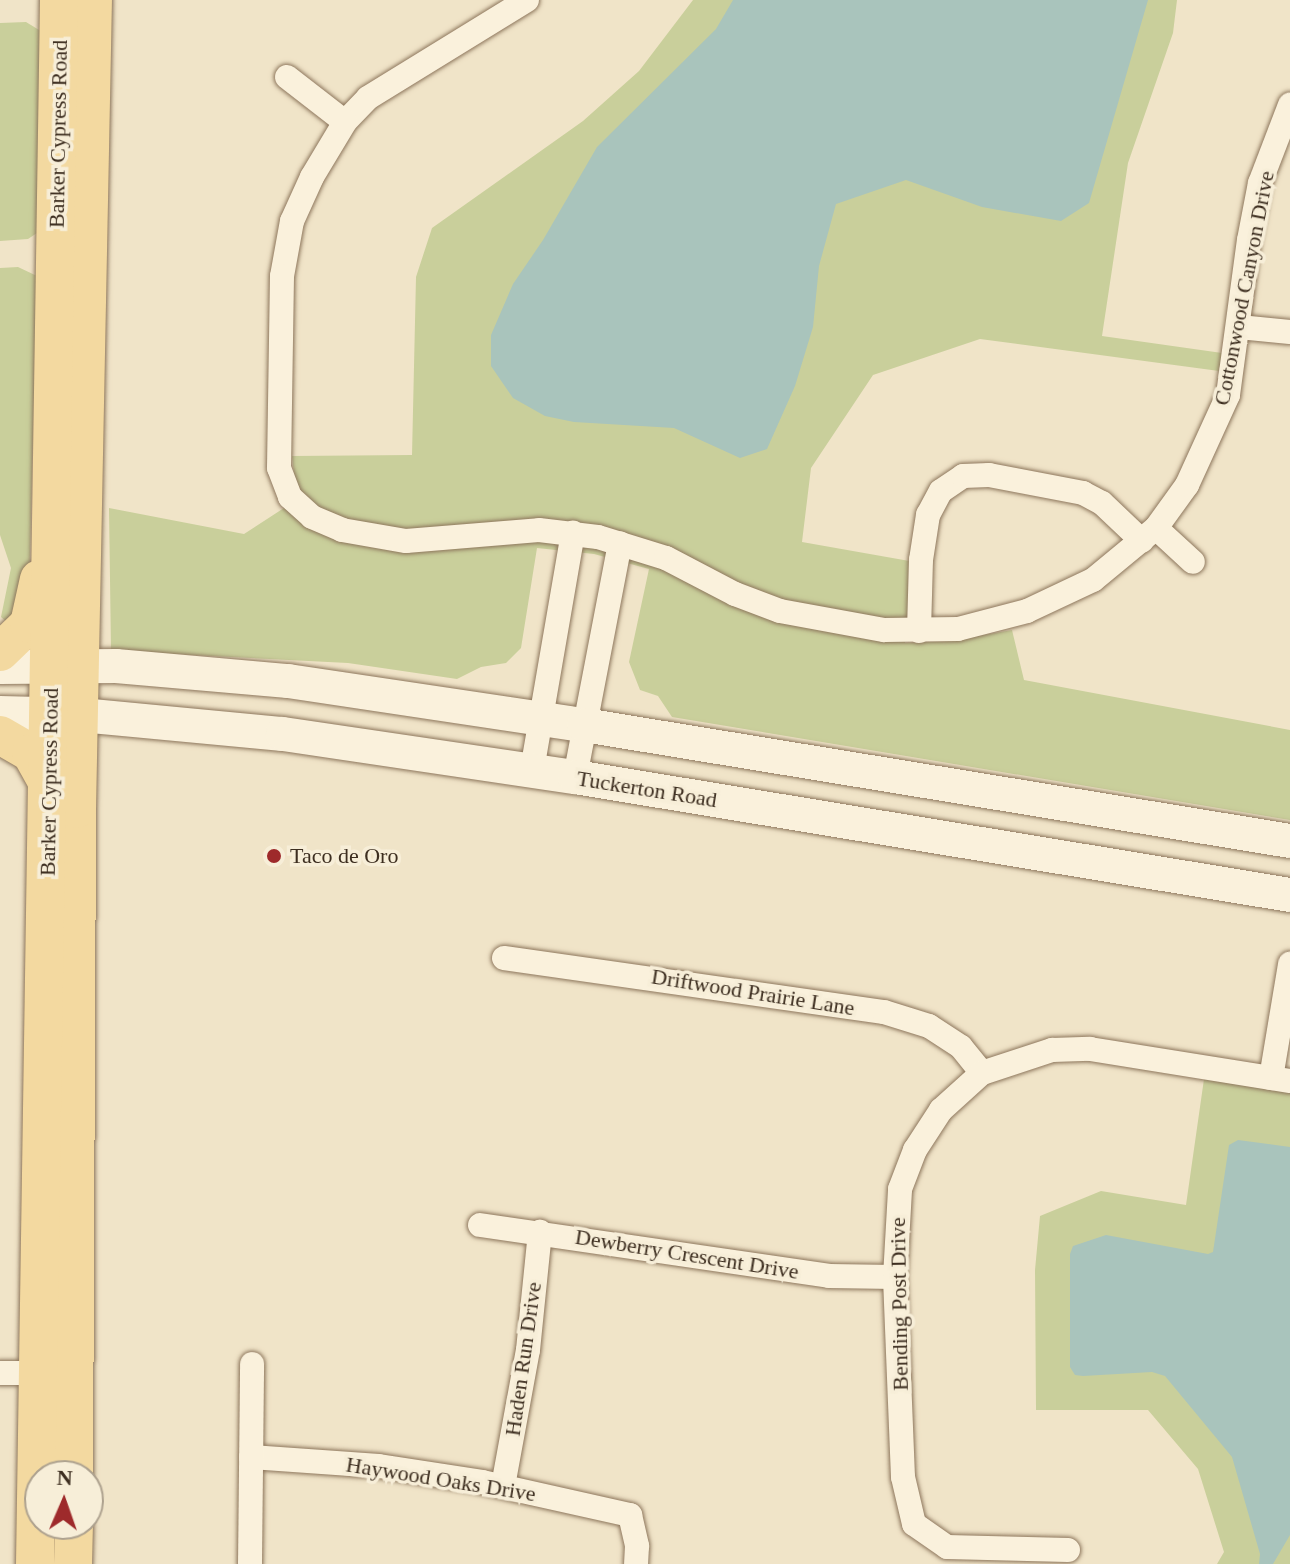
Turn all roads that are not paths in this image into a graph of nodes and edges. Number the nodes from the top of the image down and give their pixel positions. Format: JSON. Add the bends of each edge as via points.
{"nodes":[{"id":1,"x":527,"y":0,"type":"edge"},
{"id":2,"x":71,"y":4,"type":"edge"},
{"id":3,"x":287,"y":77,"type":"dead end"},
{"id":4,"x":1290,"y":105,"type":"edge"},
{"id":5,"x":345,"y":122,"type":"junction"},
{"id":6,"x":1239,"y":327,"type":"junction"},
{"id":7,"x":1290,"y":332,"type":"edge"},
{"id":8,"x":53,"y":522,"type":"junction"},
{"id":9,"x":573,"y":533,"type":"junction"},
{"id":10,"x":1149,"y":534,"type":"junction"},
{"id":11,"x":609,"y":540,"type":"junction"},
{"id":12,"x":1193,"y":562,"type":"dead end"},
{"id":13,"x":563,"y":604,"type":"junction"},
{"id":14,"x":606,"y":612,"type":"junction"},
{"id":15,"x":919,"y":631,"type":"junction"},
{"id":16,"x":0,"y":652,"type":"edge"},
{"id":17,"x":552,"y":659,"type":"junction"},
{"id":18,"x":0,"y":667,"type":"edge"},
{"id":19,"x":67,"y":667,"type":"junction"},
{"id":20,"x":595,"y":668,"type":"junction"},
{"id":21,"x":0,"y":713,"type":"edge"},
{"id":22,"x":66,"y":715,"type":"junction"},
{"id":23,"x":540,"y":718,"type":"junction"},
{"id":24,"x":584,"y":725,"type":"junction"},
{"id":25,"x":0,"y":735,"type":"edge"},
{"id":26,"x":532,"y":770,"type":"junction"},
{"id":27,"x":575,"y":777,"type":"junction"},
{"id":28,"x":49,"y":785,"type":"junction"},
{"id":29,"x":1290,"y":841,"type":"edge"},
{"id":30,"x":1290,"y":895,"type":"edge"},
{"id":31,"x":504,"y":958,"type":"dead end"},
{"id":32,"x":1290,"y":964,"type":"edge"},
{"id":33,"x":1287,"y":1003,"type":"edge"},
{"id":34,"x":982,"y":1073,"type":"junction"},
{"id":35,"x":1280,"y":1079,"type":"edge"},
{"id":36,"x":480,"y":1225,"type":"dead end"},
{"id":37,"x":540,"y":1232,"type":"junction"},
{"id":38,"x":895,"y":1277,"type":"junction"},
{"id":39,"x":252,"y":1364,"type":"dead end"},
{"id":40,"x":0,"y":1373,"type":"edge"},
{"id":41,"x":39,"y":1373,"type":"junction"},
{"id":42,"x":251,"y":1457,"type":"junction"},
{"id":43,"x":63,"y":1460,"type":"edge"},
{"id":44,"x":74,"y":1460,"type":"edge"},
{"id":45,"x":503,"y":1486,"type":"junction"},
{"id":46,"x":74,"y":1540,"type":"edge"},
{"id":47,"x":1068,"y":1550,"type":"dead end"},
{"id":48,"x":35,"y":1564,"type":"edge"},
{"id":49,"x":73,"y":1564,"type":"edge"},
{"id":50,"x":250,"y":1564,"type":"edge"},
{"id":51,"x":636,"y":1564,"type":"edge"}],
"edges":[{"from":1,"to":5,"type":"street","name":"Cottonwood Canyon Drive","via":[[368,98]]},
{"from":2,"to":8,"type":"main road","name":"Barker Cypress Road"},
{"from":2,"to":19,"type":"main road","name":"Barker Cypress Road","via":[[87,187]]},
{"from":3,"to":5,"type":"street"},
{"from":4,"to":6,"type":"street","name":"Cottonwood Canyon Drive","via":[[1260,183]]},
{"from":5,"to":9,"type":"street","name":"Cottonwood Canyon Drive","via":[[292,221],[282,276],[279,468],[290,497],[312,517],[342,530],[406,541],[539,530]]},
{"from":6,"to":7,"type":"street"},
{"from":6,"to":10,"type":"street","name":"Cottonwood Canyon Drive","via":[[1228,395],[1212,437],[1187,485]]},
{"from":8,"to":16,"type":"main road","via":[[33,613],[18,638]]},
{"from":8,"to":19,"type":"main road","name":"Barker Cypress Road"},
{"from":9,"to":11,"type":"street","name":"Cottonwood Canyon Drive"},
{"from":9,"to":13,"type":"street"},
{"from":10,"to":12,"type":"street"},
{"from":10,"to":15,"type":"street","name":"Cottonwood Canyon Drive","via":[[1093,580],[1027,611],[958,629]]},
{"from":10,"to":15,"type":"street","via":[[1102,503],[1064,487],[975,473],[950,482],[934,501],[924,533]]},
{"from":11,"to":14,"type":"street"},
{"from":11,"to":15,"type":"street","name":"Cottonwood Canyon Drive","via":[[666,558],[780,611],[870,628]]},
{"from":13,"to":14,"type":"street"},
{"from":13,"to":17,"type":"street"},
{"from":14,"to":20,"type":"street"},
{"from":17,"to":20,"type":"street"},
{"from":17,"to":23,"type":"street"},
{"from":18,"to":19,"type":"main road"},
{"from":19,"to":22,"type":"main road","name":"Barker Cypress Road"},
{"from":19,"to":23,"type":"main road","via":[[288,681]]},
{"from":20,"to":24,"type":"street"},
{"from":21,"to":22,"type":"main road","name":"Tuckerton Road"},
{"from":22,"to":26,"type":"main road","name":"Tuckerton Road","via":[[283,734]]},
{"from":22,"to":28,"type":"main road","name":"Barker Cypress Road"},
{"from":22,"to":44,"type":"main road","name":"Barker Cypress Road","via":[[77,842]]},
{"from":23,"to":24,"type":"main road"},
{"from":23,"to":26,"type":"street"},
{"from":24,"to":27,"type":"street"},
{"from":24,"to":29,"type":"main road"},
{"from":25,"to":28,"type":"main road","via":[[31,753]]},
{"from":26,"to":27,"type":"main road","name":"Tuckerton Road"},
{"from":27,"to":30,"type":"main road","name":"Tuckerton Road"},
{"from":28,"to":41,"type":"main road","name":"Barker Cypress Road"},
{"from":31,"to":34,"type":"street","name":"Driftwood Prairie Lane","via":[[884,1012],[929,1026],[961,1047]]},
{"from":32,"to":33,"type":"street"},
{"from":33,"to":35,"type":"street"},
{"from":34,"to":35,"type":"street","name":"Bending Post Drive","via":[[1052,1050],[1090,1049]]},
{"from":34,"to":38,"type":"street","name":"Bending Post Drive","via":[[941,1110],[915,1150],[900,1189]]},
{"from":36,"to":37,"type":"street","name":"Dewberry Crescent Drive"},
{"from":37,"to":38,"type":"street","name":"Dewberry Crescent Drive","via":[[829,1276]]},
{"from":37,"to":45,"type":"street","name":"Haden Run Drive","via":[[528,1350]]},
{"from":38,"to":47,"type":"street","name":"Bending Post Drive","via":[[903,1477],[914,1524],[947,1547]]},
{"from":39,"to":42,"type":"street"},
{"from":40,"to":41,"type":"street"},
{"from":41,"to":43,"type":"main road","via":[[56,1397],[56,1435]]},
{"from":41,"to":48,"type":"main road","name":"Barker Cypress Road"},
{"from":42,"to":45,"type":"street","name":"Haywood Oaks Drive","via":[[379,1466]]},
{"from":42,"to":50,"type":"street"},
{"from":45,"to":51,"type":"street","name":"Haywood Oaks Drive","via":[[630,1515]]},
{"from":46,"to":49,"type":"main road"}]}
